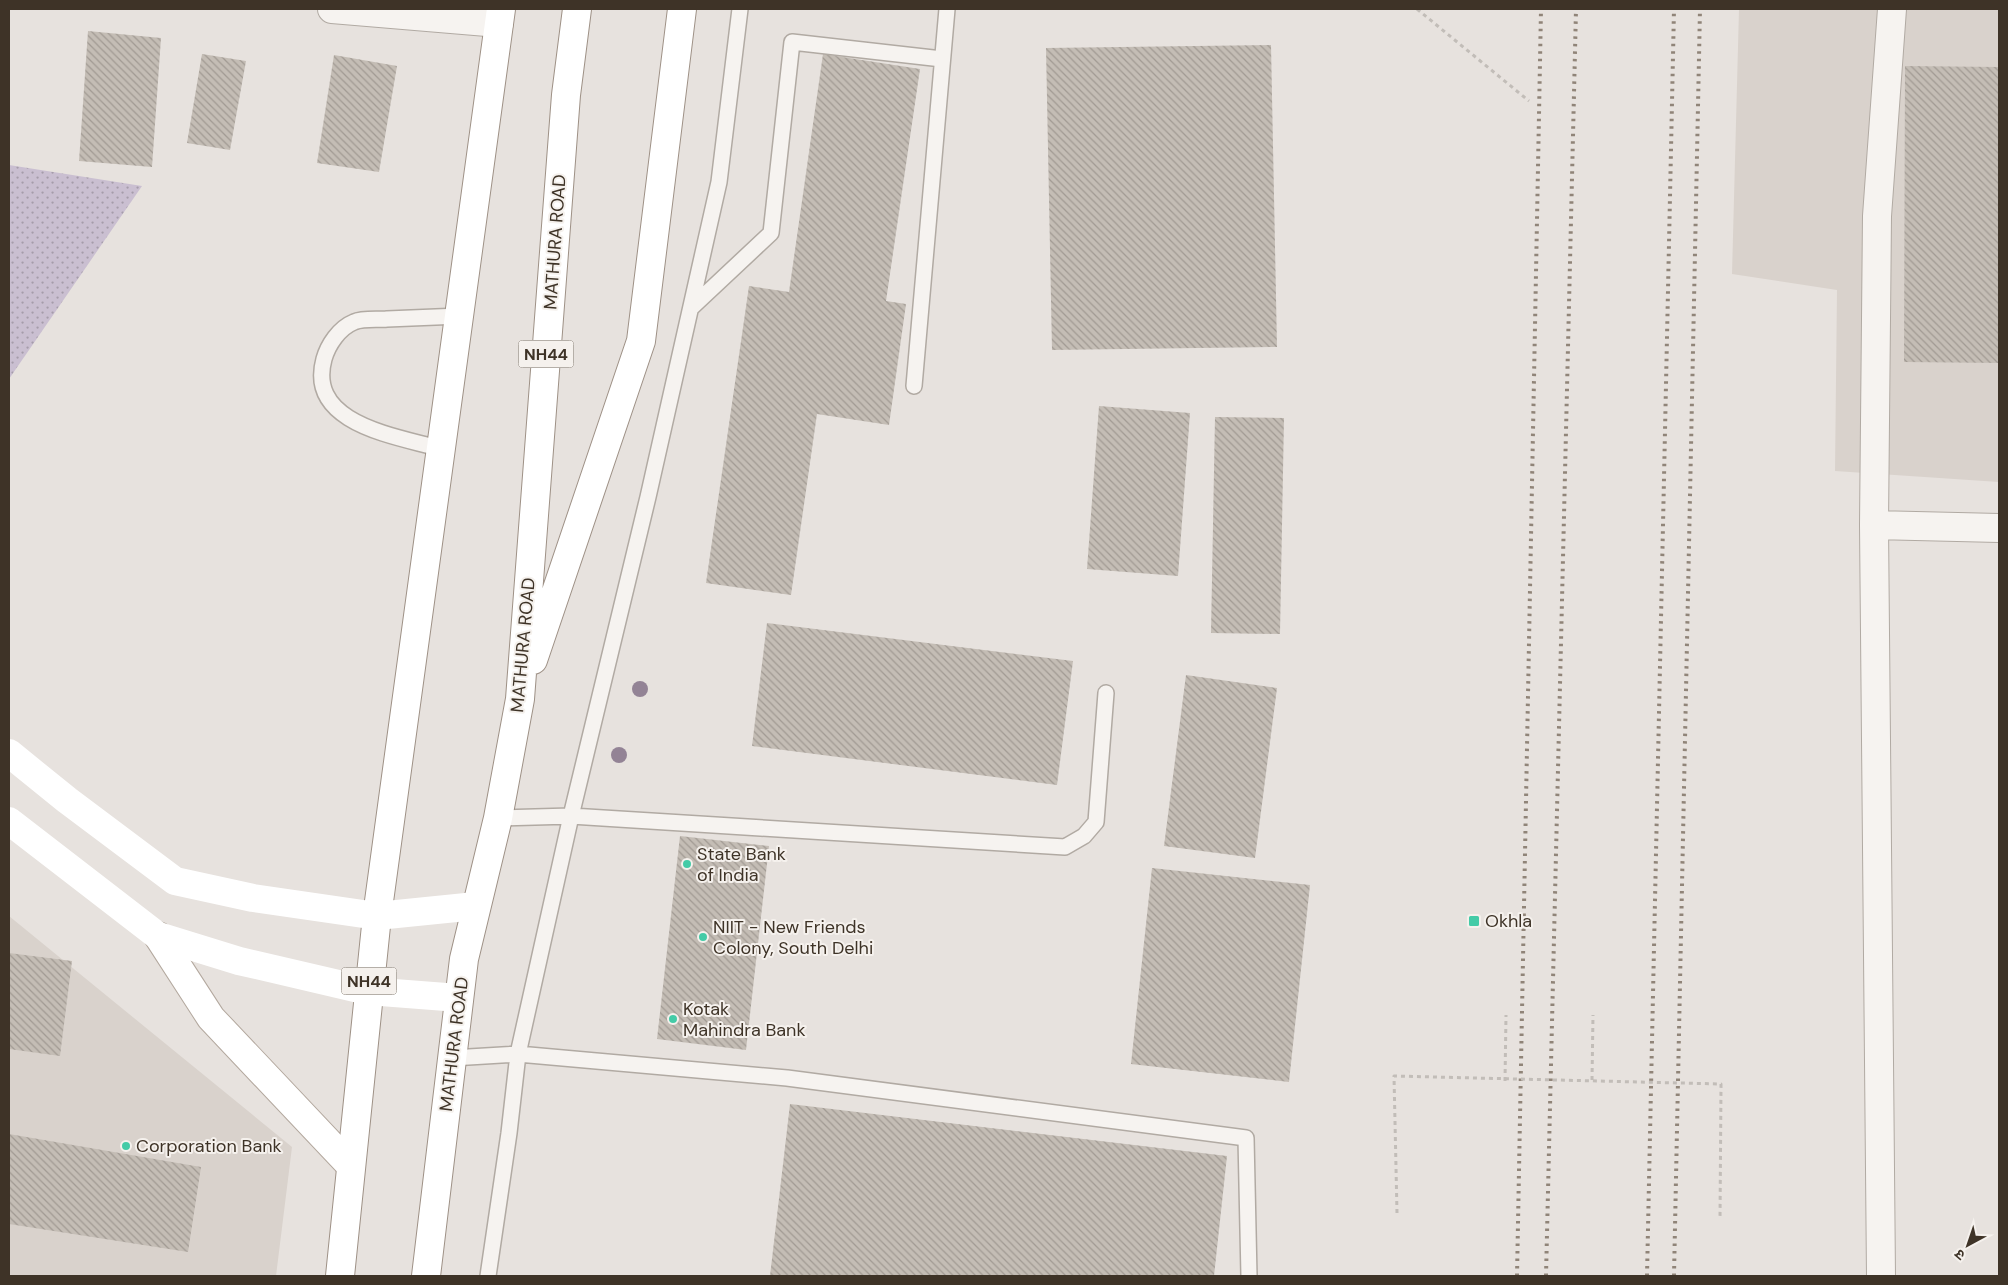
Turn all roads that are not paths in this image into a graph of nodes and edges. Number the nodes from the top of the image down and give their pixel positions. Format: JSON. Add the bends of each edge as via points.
{"nodes":[{"id":1,"x":332,"y":9,"type":"edge"},
{"id":2,"x":577,"y":9,"type":"edge"},
{"id":3,"x":682,"y":9,"type":"edge"},
{"id":4,"x":740,"y":9,"type":"edge"},
{"id":5,"x":946,"y":9,"type":"edge"},
{"id":6,"x":1892,"y":9,"type":"edge"},
{"id":7,"x":500,"y":16,"type":"edge"},
{"id":8,"x":942,"y":59,"type":"junction"},
{"id":9,"x":691,"y":308,"type":"junction"},
{"id":10,"x":460,"y":316,"type":"junction"},
{"id":11,"x":914,"y":386,"type":"dead end"},
{"id":12,"x":441,"y":449,"type":"junction"},
{"id":13,"x":1874,"y":525,"type":"junction"},
{"id":14,"x":1999,"y":528,"type":"edge"},
{"id":15,"x":1106,"y":693,"type":"dead end"},
{"id":16,"x":520,"y":699,"type":"junction"},
{"id":17,"x":9,"y":753,"type":"edge"},
{"id":18,"x":571,"y":816,"type":"junction"},
{"id":19,"x":498,"y":818,"type":"junction"},
{"id":20,"x":9,"y":821,"type":"edge"},
{"id":21,"x":476,"y":906,"type":"junction"},
{"id":22,"x":377,"y":916,"type":"junction"},
{"id":23,"x":158,"y":936,"type":"junction"},
{"id":24,"x":368,"y":991,"type":"junction"},
{"id":25,"x":459,"y":998,"type":"junction"},
{"id":26,"x":518,"y":1054,"type":"junction"},
{"id":27,"x":452,"y":1058,"type":"junction"},
{"id":28,"x":350,"y":1165,"type":"junction"},
{"id":29,"x":340,"y":1276,"type":"edge"},
{"id":30,"x":426,"y":1276,"type":"edge"},
{"id":31,"x":488,"y":1276,"type":"edge"},
{"id":32,"x":1249,"y":1276,"type":"edge"},
{"id":33,"x":1881,"y":1276,"type":"edge"}],
"edges":[{"from":1,"to":7,"type":"street"},
{"from":2,"to":16,"type":"main road","name":"MATHURA ROAD","number":"NH44","via":[[566,95]]},
{"from":3,"to":16,"type":"main road","via":[[641,342]]},
{"from":4,"to":9,"type":"lane","via":[[720,182]]},
{"from":5,"to":8,"type":"lane"},
{"from":6,"to":13,"type":"street","via":[[1877,216]]},
{"from":7,"to":10,"type":"main road","number":"NH44"},
{"from":8,"to":9,"type":"lane","via":[[792,42],[771,233]]},
{"from":8,"to":11,"type":"lane"},
{"from":9,"to":18,"type":"lane"},
{"from":10,"to":12,"type":"main road","number":"NH44"},
{"from":10,"to":12,"type":"lane","via":[[355,321],[338,333],[324,360],[324,390],[330,404],[346,417],[362,426]]},
{"from":12,"to":22,"type":"main road","number":"NH44"},
{"from":13,"to":14,"type":"street"},
{"from":13,"to":33,"type":"street"},
{"from":15,"to":18,"type":"lane","via":[[1096,822],[1084,836],[1065,847]]},
{"from":16,"to":19,"type":"main road","name":"MATHURA ROAD","number":"NH44"},
{"from":17,"to":22,"type":"main road","via":[[175,881],[253,898]]},
{"from":18,"to":19,"type":"lane"},
{"from":18,"to":26,"type":"lane"},
{"from":19,"to":21,"type":"main road","name":"MATHURA ROAD","number":"NH44"},
{"from":20,"to":23,"type":"main road"},
{"from":21,"to":22,"type":"main road"},
{"from":21,"to":25,"type":"main road","name":"MATHURA ROAD","number":"NH44"},
{"from":22,"to":24,"type":"main road","number":"NH44"},
{"from":23,"to":24,"type":"main road","via":[[239,961]]},
{"from":23,"to":28,"type":"main road","via":[[211,1018]]},
{"from":24,"to":25,"type":"main road"},
{"from":24,"to":28,"type":"main road","number":"NH44"},
{"from":25,"to":27,"type":"main road","name":"MATHURA ROAD","number":"NH44"},
{"from":26,"to":27,"type":"lane"},
{"from":26,"to":31,"type":"lane"},
{"from":26,"to":32,"type":"lane","via":[[787,1078],[1246,1138]]},
{"from":27,"to":30,"type":"main road","name":"MATHURA ROAD","number":"NH44"},
{"from":28,"to":29,"type":"main road","number":"NH44"}]}
